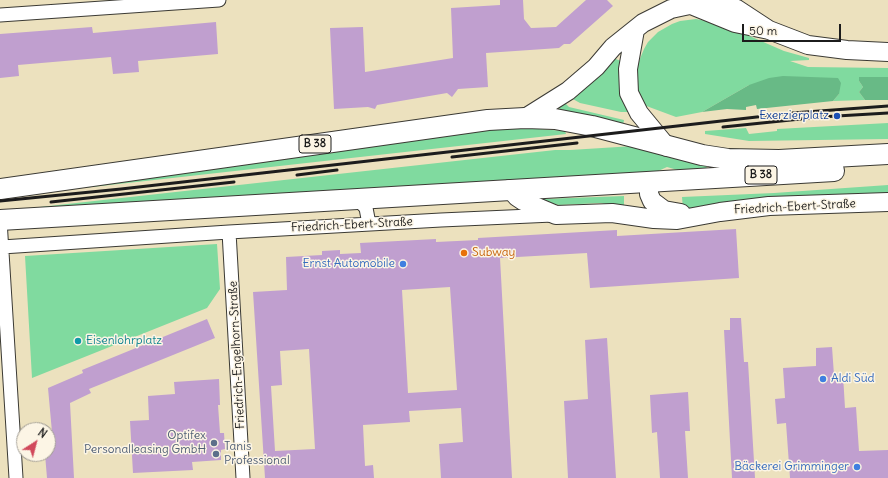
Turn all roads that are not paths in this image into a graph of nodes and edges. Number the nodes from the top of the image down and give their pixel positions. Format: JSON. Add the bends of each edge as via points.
{"nodes":[{"id":1,"x":219,"y":0,"type":"edge"},
{"id":2,"x":691,"y":2,"type":"edge"},
{"id":3,"x":0,"y":15,"type":"edge"},
{"id":4,"x":635,"y":30,"type":"junction"},
{"id":5,"x":888,"y":52,"type":"edge"},
{"id":6,"x":525,"y":118,"type":"junction"},
{"id":7,"x":667,"y":147,"type":"junction"},
{"id":8,"x":888,"y":154,"type":"edge"},
{"id":9,"x":888,"y":168,"type":"edge"},
{"id":10,"x":655,"y":181,"type":"junction"},
{"id":11,"x":0,"y":189,"type":"edge"},
{"id":12,"x":510,"y":189,"type":"junction"},
{"id":13,"x":356,"y":198,"type":"junction"},
{"id":14,"x":888,"y":202,"type":"edge"},
{"id":15,"x":556,"y":215,"type":"junction"},
{"id":16,"x":702,"y":215,"type":"junction"},
{"id":17,"x":0,"y":220,"type":"edge"},
{"id":18,"x":369,"y":224,"type":"junction"},
{"id":19,"x":229,"y":232,"type":"junction"},
{"id":20,"x":2,"y":247,"type":"junction"},
{"id":21,"x":6,"y":390,"type":"edge"},
{"id":22,"x":16,"y":478,"type":"edge"},
{"id":23,"x":243,"y":478,"type":"edge"}],
"edges":[{"from":1,"to":3,"type":"street"},
{"from":2,"to":4,"type":"street","via":[[661,13]]},
{"from":2,"to":5,"type":"street","via":[[735,23],[769,30],[808,45]]},
{"from":4,"to":6,"type":"street","via":[[568,91]]},
{"from":4,"to":7,"type":"street","via":[[628,69],[629,93],[638,113]]},
{"from":6,"to":7,"type":"main road","number":"B 38","via":[[555,119],[592,126]]},
{"from":6,"to":11,"type":"main road","number":"B 38","via":[[488,120]]},
{"from":7,"to":8,"type":"main road","number":"B 38","via":[[728,159],[757,160]]},
{"from":9,"to":10,"type":"main road","number":"B 38"},
{"from":10,"to":12,"type":"main road","number":"B 38"},
{"from":10,"to":16,"type":"street","name":"Friedrich-Ebert-Straße","via":[[650,186],[649,194],[657,206],[674,212]]},
{"from":12,"to":13,"type":"main road","number":"B 38"},
{"from":12,"to":15,"type":"street","via":[[523,201]]},
{"from":13,"to":17,"type":"main road","number":"B 38"},
{"from":13,"to":18,"type":"street","via":[[366,208]]},
{"from":14,"to":16,"type":"street","name":"Friedrich-Ebert-Straße","via":[[769,206]]},
{"from":15,"to":16,"type":"street","name":"Friedrich-Ebert-Straße","via":[[612,213],[677,220]]},
{"from":15,"to":18,"type":"street","name":"Friedrich-Ebert-Straße"},
{"from":17,"to":20,"type":"street"},
{"from":18,"to":19,"type":"street","name":"Friedrich-Ebert-Straße"},
{"from":19,"to":20,"type":"street","name":"Friedrich-Ebert-Straße"},
{"from":19,"to":23,"type":"street","name":"Friedrich-Engelhorn-Straße"},
{"from":20,"to":21,"type":"street"},
{"from":21,"to":22,"type":"street"}]}
